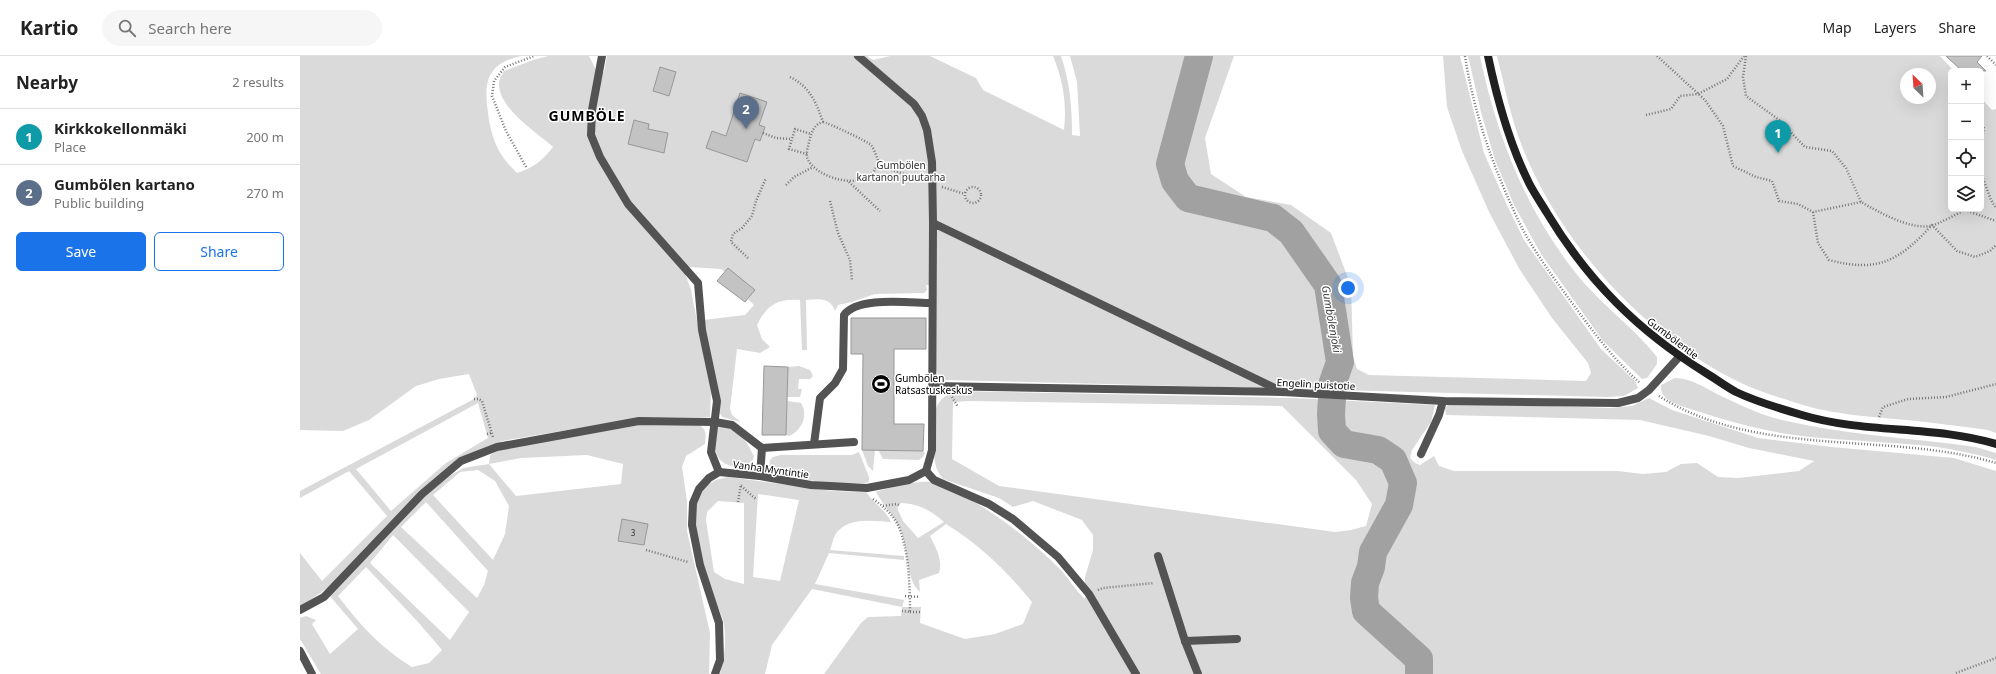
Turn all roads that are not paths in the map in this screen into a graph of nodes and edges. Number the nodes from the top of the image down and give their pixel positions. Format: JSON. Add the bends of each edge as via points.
{"nodes":[{"id":1,"x":602,"y":56,"type":"edge"},
{"id":2,"x":858,"y":56,"type":"edge"},
{"id":3,"x":1488,"y":56,"type":"edge"},
{"id":4,"x":933,"y":223,"type":"junction"},
{"id":5,"x":932,"y":303,"type":"junction"},
{"id":6,"x":1679,"y":357,"type":"junction"},
{"id":7,"x":933,"y":386,"type":"junction"},
{"id":8,"x":1283,"y":392,"type":"junction"},
{"id":9,"x":1443,"y":400,"type":"junction"},
{"id":10,"x":715,"y":422,"type":"junction"},
{"id":11,"x":854,"y":442,"type":"dead end"},
{"id":12,"x":814,"y":444,"type":"junction"},
{"id":13,"x":1996,"y":444,"type":"edge"},
{"id":14,"x":762,"y":448,"type":"junction"},
{"id":15,"x":1421,"y":454,"type":"dead end"},
{"id":16,"x":926,"y":471,"type":"junction"},
{"id":17,"x":719,"y":472,"type":"junction"},
{"id":18,"x":760,"y":476,"type":"junction"},
{"id":19,"x":1158,"y":556,"type":"dead end"},
{"id":20,"x":300,"y":610,"type":"edge"},
{"id":21,"x":1237,"y":639,"type":"dead end"},
{"id":22,"x":1185,"y":641,"type":"junction"},
{"id":23,"x":300,"y":651,"type":"edge"},
{"id":24,"x":312,"y":674,"type":"edge"},
{"id":25,"x":715,"y":674,"type":"edge"},
{"id":26,"x":1136,"y":674,"type":"edge"},
{"id":27,"x":1198,"y":674,"type":"edge"}],
"edges":[{"from":1,"to":10,"type":"street","via":[[592,110],[591,135],[600,157],[628,204],[698,283],[702,330],[717,401]]},
{"from":2,"to":4,"type":"street","via":[[914,104],[922,116],[932,162]]},
{"from":3,"to":6,"type":"main road","name":"Gumbölentie","via":[[1494,85],[1515,149],[1529,183],[1563,239],[1595,282],[1639,325]]},
{"from":4,"to":5,"type":"street"},
{"from":4,"to":8,"type":"street"},
{"from":5,"to":7,"type":"street"},
{"from":5,"to":12,"type":"street","via":[[867,303],[848,309],[844,315],[843,369],[820,398]]},
{"from":6,"to":9,"type":"street","name":"Engelin puistotie","via":[[1649,390],[1638,398],[1618,403]]},
{"from":6,"to":13,"type":"main road","name":"Gumbölentie","via":[[1736,392],[1802,416],[1874,428],[1983,440]]},
{"from":7,"to":8,"type":"street","name":"Engelin puistotie"},
{"from":7,"to":16,"type":"street","via":[[932,450]]},
{"from":8,"to":9,"type":"street","name":"Engelin puistotie"},
{"from":9,"to":15,"type":"street"},
{"from":10,"to":14,"type":"street","via":[[732,425]]},
{"from":10,"to":17,"type":"street","via":[[711,452]]},
{"from":10,"to":20,"type":"street","via":[[638,421],[497,447],[461,461],[422,494],[324,597]]},
{"from":11,"to":12,"type":"street"},
{"from":12,"to":14,"type":"street"},
{"from":14,"to":18,"type":"street"},
{"from":16,"to":18,"type":"street","name":"Vanha Myntintie","via":[[909,480],[867,488],[811,485]]},
{"from":16,"to":26,"type":"street","via":[[934,480],[989,504],[1014,519],[1058,557],[1089,594]]},
{"from":17,"to":18,"type":"street","name":"Vanha Myntintie"},
{"from":17,"to":25,"type":"street","name":"Vanha Myntintie","via":[[709,478],[699,490],[693,503],[692,525],[700,565],[719,623],[720,660]]},
{"from":19,"to":22,"type":"street"},
{"from":21,"to":22,"type":"street"},
{"from":22,"to":27,"type":"street"},
{"from":23,"to":24,"type":"street"}]}
